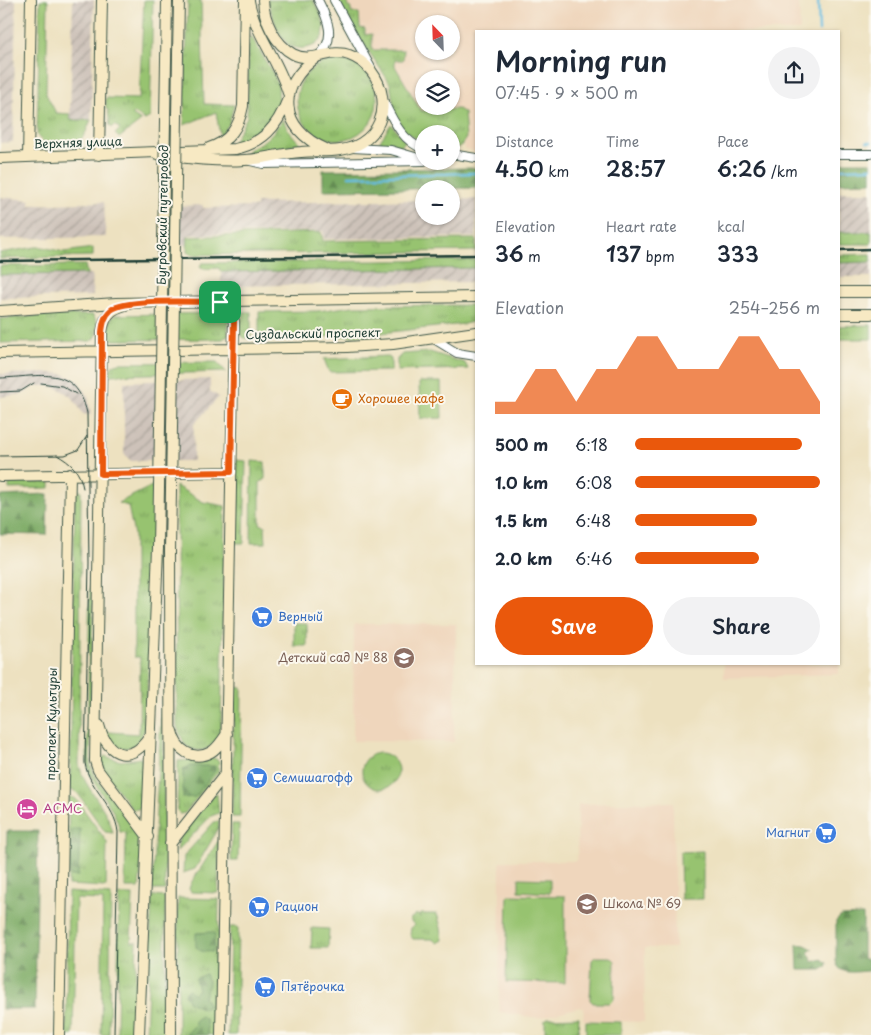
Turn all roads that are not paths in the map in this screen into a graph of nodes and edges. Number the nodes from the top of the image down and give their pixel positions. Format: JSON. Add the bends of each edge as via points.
{"nodes":[{"id":1,"x":31,"y":0,"type":"edge"},
{"id":2,"x":102,"y":0,"type":"edge"},
{"id":3,"x":167,"y":0,"type":"edge"},
{"id":4,"x":179,"y":0,"type":"edge"},
{"id":5,"x":247,"y":0,"type":"edge"},
{"id":6,"x":263,"y":0,"type":"edge"},
{"id":7,"x":318,"y":0,"type":"edge"},
{"id":8,"x":334,"y":0,"type":"edge"},
{"id":9,"x":318,"y":56,"type":"junction"},
{"id":10,"x":378,"y":81,"type":"junction"},
{"id":11,"x":288,"y":97,"type":"junction"},
{"id":12,"x":383,"y":100,"type":"junction"},
{"id":13,"x":415,"y":144,"type":"edge"},
{"id":14,"x":350,"y":148,"type":"junction"},
{"id":15,"x":206,"y":149,"type":"junction"},
{"id":16,"x":329,"y":150,"type":"junction"},
{"id":17,"x":158,"y":154,"type":"junction"},
{"id":18,"x":840,"y":154,"type":"edge"},
{"id":19,"x":871,"y":154,"type":"edge"},
{"id":20,"x":100,"y":155,"type":"junction"},
{"id":21,"x":460,"y":156,"type":"edge"},
{"id":22,"x":28,"y":157,"type":"junction"},
{"id":23,"x":415,"y":157,"type":"edge"},
{"id":24,"x":0,"y":158,"type":"edge"},
{"id":25,"x":475,"y":158,"type":"edge"},
{"id":26,"x":460,"y":159,"type":"edge"},
{"id":27,"x":246,"y":160,"type":"junction"},
{"id":28,"x":415,"y":160,"type":"edge"},
{"id":29,"x":840,"y":292,"type":"edge"},
{"id":30,"x":871,"y":292,"type":"edge"},
{"id":31,"x":475,"y":297,"type":"edge"},
{"id":32,"x":220,"y":302,"type":"junction"},
{"id":33,"x":134,"y":303,"type":"junction"},
{"id":34,"x":0,"y":311,"type":"edge"},
{"id":35,"x":840,"y":314,"type":"edge"},
{"id":36,"x":871,"y":314,"type":"edge"},
{"id":37,"x":475,"y":332,"type":"edge"},
{"id":38,"x":434,"y":339,"type":"junction"},
{"id":39,"x":234,"y":348,"type":"junction"},
{"id":40,"x":102,"y":351,"type":"junction"},
{"id":41,"x":0,"y":352,"type":"edge"},
{"id":42,"x":475,"y":356,"type":"edge"},
{"id":43,"x":231,"y":472,"type":"junction"},
{"id":44,"x":70,"y":474,"type":"junction"},
{"id":45,"x":101,"y":474,"type":"junction"},
{"id":46,"x":0,"y":476,"type":"edge"},
{"id":47,"x":96,"y":713,"type":"junction"},
{"id":48,"x":170,"y":719,"type":"junction"},
{"id":49,"x":151,"y":734,"type":"junction"},
{"id":50,"x":227,"y":734,"type":"junction"},
{"id":51,"x":226,"y":773,"type":"junction"},
{"id":52,"x":148,"y":837,"type":"junction"},
{"id":53,"x":170,"y":844,"type":"junction"},
{"id":54,"x":59,"y":1035,"type":"edge"},
{"id":55,"x":139,"y":1035,"type":"edge"},
{"id":56,"x":171,"y":1035,"type":"edge"},
{"id":57,"x":221,"y":1035,"type":"edge"}],
"edges":[{"from":1,"to":22,"type":"main road"},
{"from":2,"to":20,"type":"main road"},
{"from":3,"to":49,"type":"main road","name":"Бугровский путепровод","bridge":true,"via":[[158,548]]},
{"from":4,"to":48,"type":"main road","name":"Бугровский путепровод","bridge":true},
{"from":5,"to":11,"type":"main road"},
{"from":5,"to":15,"type":"main road","via":[[241,118],[227,140]]},
{"from":6,"to":9,"type":"main road","via":[[266,17],[277,41],[301,57]]},
{"from":7,"to":9,"type":"street","via":[[330,27],[329,40],[324,52]]},
{"from":8,"to":10,"type":"street"},
{"from":9,"to":10,"type":"main road","via":[[347,54],[360,60]]},
{"from":9,"to":11,"type":"main road","via":[[296,75]]},
{"from":10,"to":12,"type":"main road"},
{"from":11,"to":15,"type":"main road","name":"Верхняя улица","via":[[276,124],[260,141],[235,149]]},
{"from":11,"to":16,"type":"main road","via":[[290,114],[305,137]]},
{"from":12,"to":13,"type":"street","via":[[400,130]]},
{"from":12,"to":14,"type":"main road","via":[[378,124],[361,143]]},
{"from":14,"to":16,"type":"main road"},
{"from":14,"to":23,"type":"street","via":[[391,150]]},
{"from":15,"to":17,"type":"main road","name":"Верхняя улица"},
{"from":16,"to":27,"type":"main road","name":"Верхняя улица"},
{"from":17,"to":20,"type":"main road","name":"Верхняя улица"},
{"from":17,"to":27,"type":"main road","name":"Верхняя улица","via":[[194,160]]},
{"from":18,"to":19,"type":"street"},
{"from":20,"to":22,"type":"main road","name":"Верхняя улица"},
{"from":21,"to":25,"type":"street"},
{"from":22,"to":24,"type":"main road","name":"Верхняя улица"},
{"from":25,"to":26,"type":"street"},
{"from":27,"to":28,"type":"street","via":[[263,164]]},
{"from":29,"to":30,"type":"main road"},
{"from":31,"to":32,"type":"main road"},
{"from":32,"to":33,"type":"main road"},
{"from":32,"to":39,"type":"main road","via":[[231,311]]},
{"from":33,"to":34,"type":"main road"},
{"from":33,"to":40,"type":"main road","via":[[116,307],[107,315],[102,332]]},
{"from":35,"to":36,"type":"main road"},
{"from":37,"to":38,"type":"main road","name":"Суздальский проспект"},
{"from":38,"to":39,"type":"main road","name":"Суздальский проспект","via":[[347,347]]},
{"from":38,"to":42,"type":"street","via":[[457,353]]},
{"from":39,"to":40,"type":"main road","name":"Суздальский проспект"},
{"from":39,"to":43,"type":"main road"},
{"from":40,"to":41,"type":"main road","name":"Суздальский проспект"},
{"from":40,"to":45,"type":"main road"},
{"from":43,"to":45,"type":"main road"},
{"from":43,"to":50,"type":"main road"},
{"from":44,"to":45,"type":"main road"},
{"from":44,"to":46,"type":"main road"},
{"from":44,"to":54,"type":"main road","name":"проспект Культуры"},
{"from":45,"to":47,"type":"main road"},
{"from":47,"to":49,"type":"main road","via":[[105,743],[113,751],[132,751]]},
{"from":47,"to":52,"type":"main road","via":[[95,761],[98,770]]},
{"from":48,"to":50,"type":"main road","via":[[178,746],[190,755],[210,753]]},
{"from":48,"to":53,"type":"main road"},
{"from":49,"to":52,"type":"main road"},
{"from":50,"to":51,"type":"main road"},
{"from":51,"to":53,"type":"main road"},
{"from":51,"to":57,"type":"main road"},
{"from":52,"to":55,"type":"main road"},
{"from":53,"to":56,"type":"main road"}]}
